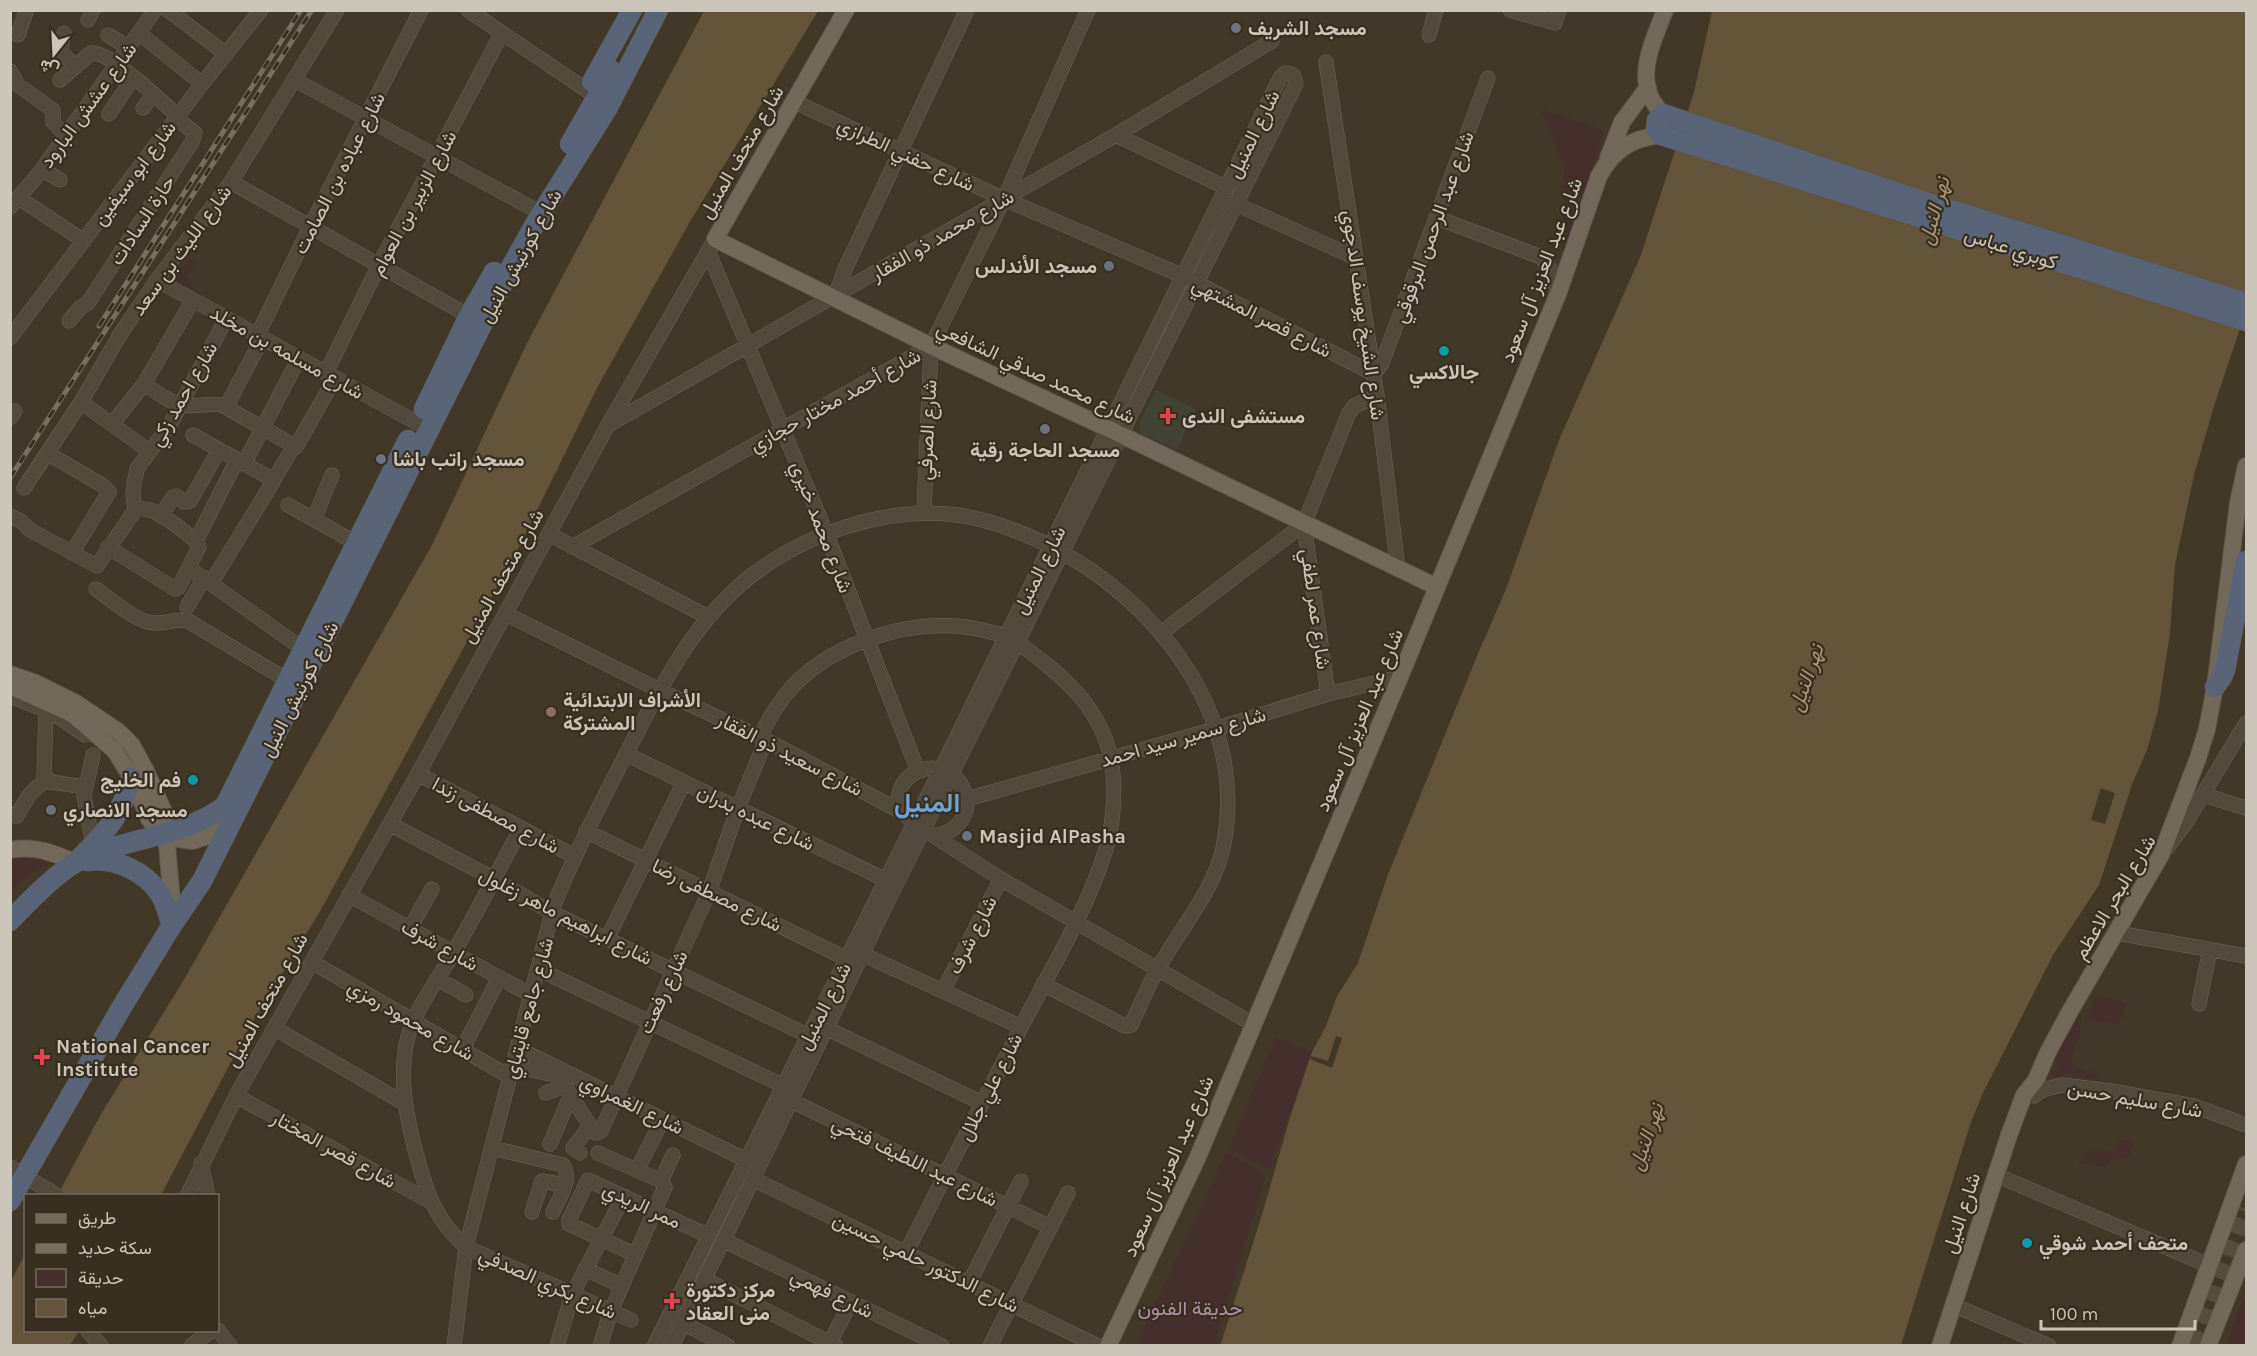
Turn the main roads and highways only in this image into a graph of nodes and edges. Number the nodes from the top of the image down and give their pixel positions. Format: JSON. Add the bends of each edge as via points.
{"nodes":[{"id":1,"x":632,"y":10,"type":"edge"},
{"id":2,"x":646,"y":10,"type":"edge"},
{"id":3,"x":658,"y":10,"type":"edge"},
{"id":4,"x":672,"y":10,"type":"edge"},
{"id":5,"x":846,"y":10,"type":"edge"},
{"id":6,"x":1665,"y":10,"type":"edge"},
{"id":7,"x":1648,"y":87,"type":"junction"},
{"id":8,"x":1663,"y":114,"type":"junction"},
{"id":9,"x":1668,"y":137,"type":"junction"},
{"id":10,"x":568,"y":159,"type":"junction"},
{"id":11,"x":1607,"y":162,"type":"junction"},
{"id":12,"x":711,"y":245,"type":"joint"},
{"id":13,"x":2247,"y":303,"type":"edge"},
{"id":14,"x":2247,"y":321,"type":"edge"},
{"id":15,"x":2247,"y":466,"type":"edge"},
{"id":16,"x":2247,"y":561,"type":"edge"},
{"id":17,"x":1437,"y":587,"type":"junction"},
{"id":18,"x":10,"y":674,"type":"edge"},
{"id":19,"x":10,"y":686,"type":"edge"},
{"id":20,"x":2215,"y":687,"type":"junction"},
{"id":21,"x":54,"y":703,"type":"junction"},
{"id":22,"x":131,"y":778,"type":"junction"},
{"id":23,"x":233,"y":822,"type":"junction"},
{"id":24,"x":166,"y":832,"type":"junction"},
{"id":25,"x":10,"y":850,"type":"edge"},
{"id":26,"x":72,"y":865,"type":"junction"},
{"id":27,"x":10,"y":904,"type":"edge"},
{"id":28,"x":10,"y":921,"type":"edge"},
{"id":29,"x":173,"y":923,"type":"junction"},
{"id":30,"x":2024,"y":1095,"type":"joint"},
{"id":31,"x":2246,"y":1166,"type":"edge"},
{"id":32,"x":18,"y":1171,"type":"edge"},
{"id":33,"x":10,"y":1201,"type":"edge"},
{"id":34,"x":2247,"y":1250,"type":"edge"},
{"id":35,"x":1108,"y":1346,"type":"edge"},
{"id":36,"x":1940,"y":1346,"type":"edge"},
{"id":37,"x":2180,"y":1346,"type":"edge"},
{"id":38,"x":2208,"y":1346,"type":"edge"}],
"edges":[{"from":1,"to":10,"type":"highway","via":[[570,127]]},
{"from":2,"to":10,"type":"highway"},
{"from":3,"to":10,"type":"highway","via":[[607,109]]},
{"from":4,"to":10,"type":"highway","via":[[606,129]]},
{"from":5,"to":12,"type":"main road","name":"شارع متحف المنيل"},
{"from":6,"to":7,"type":"main road","via":[[1646,69]]},
{"from":7,"to":8,"type":"main road","via":[[1655,106]]},
{"from":7,"to":11,"type":"main road","via":[[1622,122]]},
{"from":8,"to":9,"type":"highway","via":[[1655,124],[1656,129]]},
{"from":8,"to":13,"type":"highway","name":"كوبري عباس"},
{"from":9,"to":11,"type":"main road","name":"شارع عبد العزيز آل سعود","via":[[1631,142]]},
{"from":9,"to":14,"type":"highway","name":"كوبري عباس"},
{"from":10,"to":23,"type":"highway","name":"شارع كورنيش النيل","via":[[510,267]]},
{"from":10,"to":24,"type":"highway","name":"شارع كورنيش النيل","via":[[530,207],[469,316],[225,806]]},
{"from":11,"to":17,"type":"main road","name":"شارع عبد العزيز آل سعود","via":[[1558,294]]},
{"from":12,"to":17,"type":"main road","name":"شارع محمد صدقي الشافعي","via":[[835,297]]},
{"from":15,"to":20,"type":"main road","via":[[2238,503]]},
{"from":16,"to":20,"type":"highway","via":[[2225,670]]},
{"from":17,"to":35,"type":"main road","name":"شارع عبد العزيز آل سعود","via":[[1197,1159]]},
{"from":18,"to":21,"type":"main road","via":[[36,682]]},
{"from":19,"to":21,"type":"main road"},
{"from":20,"to":30,"type":"main road","name":"شارع البحر الاعظم","via":[[2198,758],[2161,855]]},
{"from":21,"to":22,"type":"main road","via":[[99,735],[115,751]]},
{"from":21,"to":24,"type":"main road","via":[[101,718],[132,745],[164,812]]},
{"from":22,"to":24,"type":"main road","via":[[148,819]]},
{"from":22,"to":26,"type":"highway","via":[[115,820]]},
{"from":23,"to":24,"type":"main road","via":[[192,841]]},
{"from":23,"to":29,"type":"highway","name":"شارع كورنيش النيل","via":[[202,881]]},
{"from":24,"to":26,"type":"highway","name":"شارع كورنيش النيل"},
{"from":24,"to":29,"type":"main road"},
{"from":25,"to":26,"type":"main road","via":[[41,849]]},
{"from":26,"to":27,"type":"highway","name":"شارع كورنيش النيل","via":[[42,877]]},
{"from":26,"to":28,"type":"highway"},
{"from":26,"to":29,"type":"highway","via":[[108,861],[138,873],[161,895]]},
{"from":29,"to":32,"type":"highway","name":"شارع كورنيش النيل"},
{"from":30,"to":36,"type":"main road","name":"شارع النيل"},
{"from":31,"to":37,"type":"main road"},
{"from":32,"to":33,"type":"highway","name":"شارع كورنيش النيل"},
{"from":34,"to":38,"type":"main road"}]}
